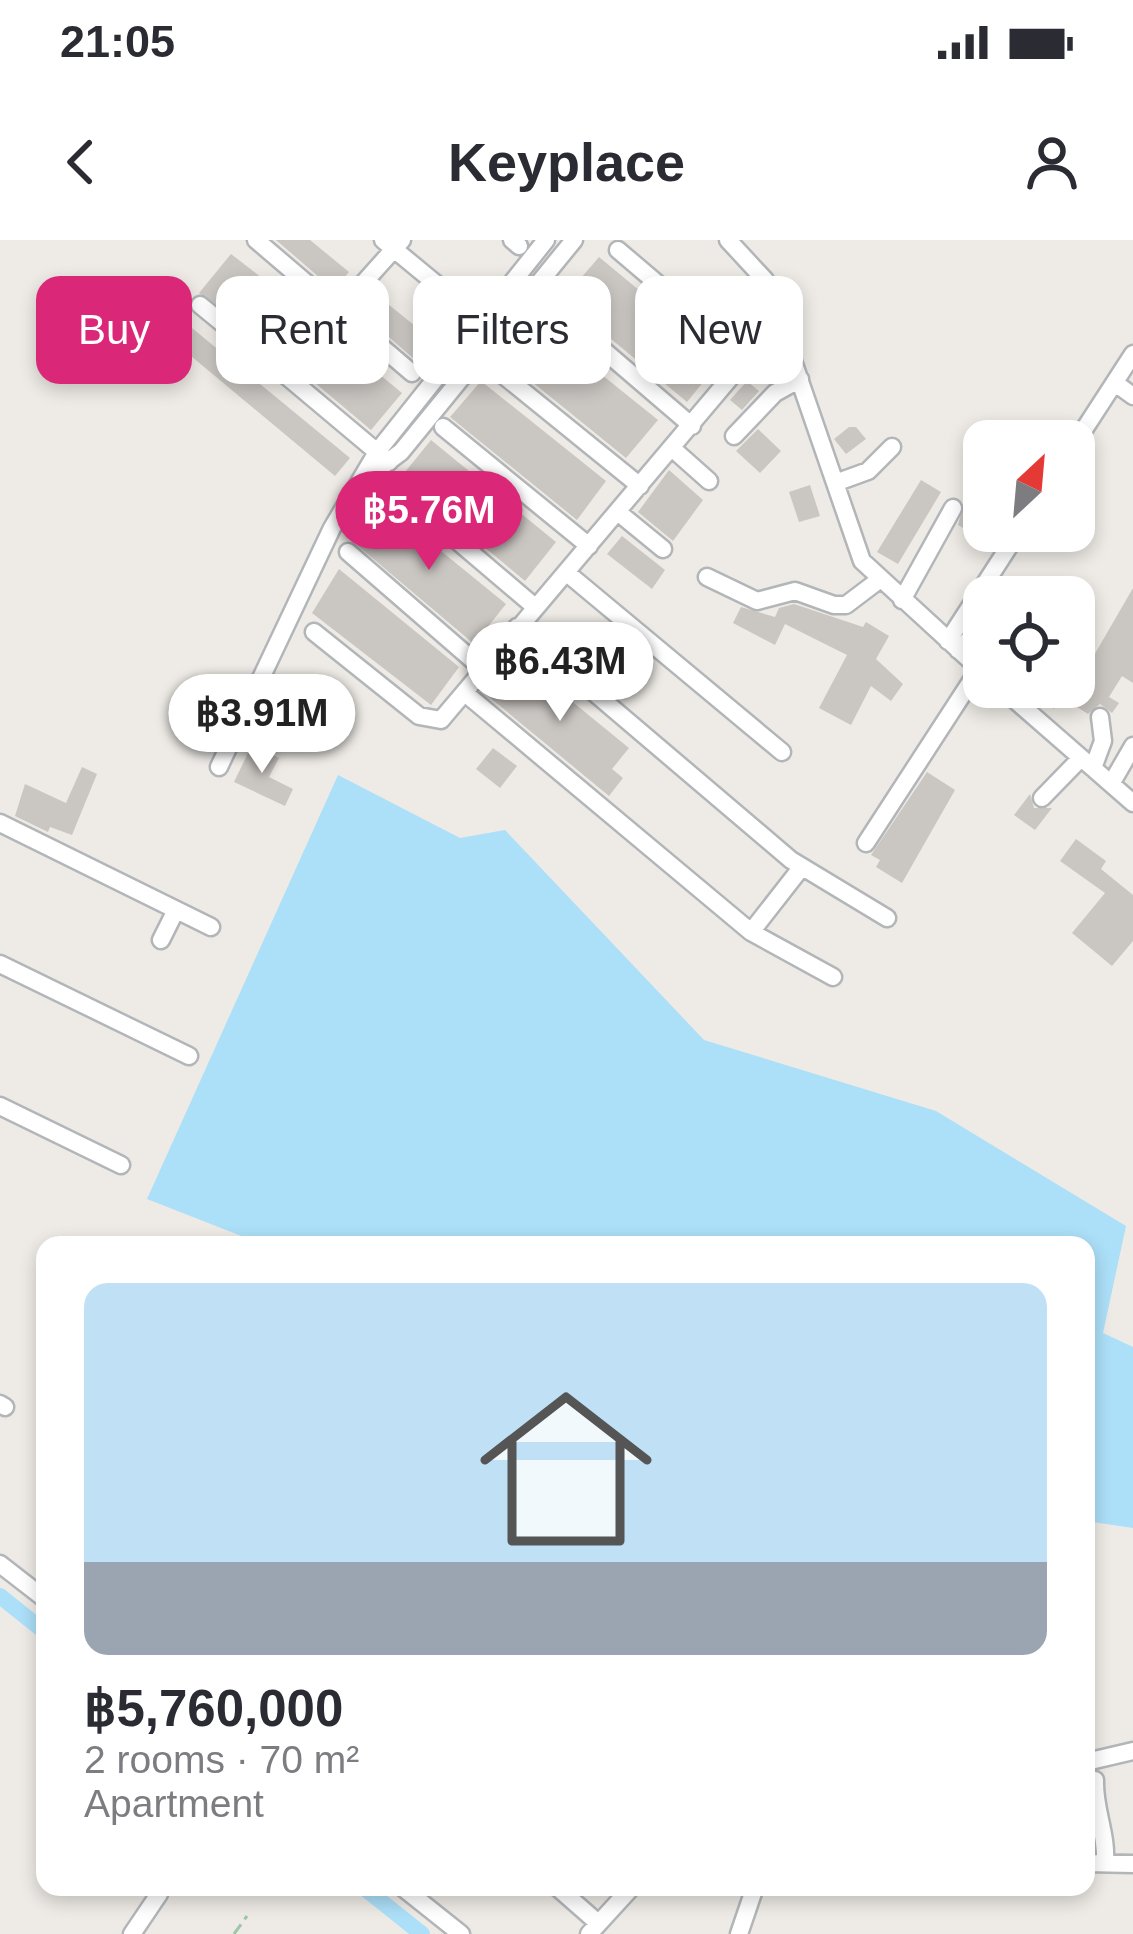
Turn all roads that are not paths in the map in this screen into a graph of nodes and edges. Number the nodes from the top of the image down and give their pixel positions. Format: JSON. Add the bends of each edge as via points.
{"nodes":[{"id":1,"x":256,"y":240,"type":"edge"},
{"id":2,"x":546,"y":240,"type":"edge"},
{"id":3,"x":574,"y":240,"type":"edge"},
{"id":4,"x":728,"y":240,"type":"edge"},
{"id":5,"x":393,"y":243,"type":"edge"},
{"id":6,"x":618,"y":250,"type":"dead end"},
{"id":7,"x":299,"y":276,"type":"edge"},
{"id":8,"x":367,"y":276,"type":"edge"},
{"id":9,"x":430,"y":276,"type":"edge"},
{"id":10,"x":517,"y":276,"type":"edge"},
{"id":11,"x":544,"y":276,"type":"edge"},
{"id":12,"x":762,"y":276,"type":"edge"},
{"id":13,"x":200,"y":305,"type":"dead end"},
{"id":14,"x":216,"y":318,"type":"edge"},
{"id":15,"x":389,"y":353,"type":"edge"},
{"id":16,"x":1133,"y":354,"type":"edge"},
{"id":17,"x":611,"y":356,"type":"edge"},
{"id":18,"x":412,"y":373,"type":"dead end"},
{"id":19,"x":1115,"y":383,"type":"junction"},
{"id":20,"x":295,"y":384,"type":"edge"},
{"id":21,"x":432,"y":384,"type":"edge"},
{"id":22,"x":455,"y":384,"type":"edge"},
{"id":23,"x":514,"y":384,"type":"edge"},
{"id":24,"x":791,"y":384,"type":"edge"},
{"id":25,"x":802,"y":384,"type":"edge"},
{"id":26,"x":1133,"y":396,"type":"edge"},
{"id":27,"x":1091,"y":420,"type":"edge"},
{"id":28,"x":692,"y":426,"type":"junction"},
{"id":29,"x":443,"y":427,"type":"dead end"},
{"id":30,"x":734,"y":436,"type":"dead end"},
{"id":31,"x":892,"y":447,"type":"dead end"},
{"id":32,"x":673,"y":449,"type":"junction"},
{"id":33,"x":383,"y":457,"type":"junction"},
{"id":34,"x":710,"y":481,"type":"dead end"},
{"id":35,"x":835,"y":483,"type":"junction"},
{"id":36,"x":640,"y":486,"type":"junction"},
{"id":37,"x":394,"y":488,"type":"dead end"},
{"id":38,"x":952,"y":508,"type":"dead end"},
{"id":39,"x":620,"y":513,"type":"junction"},
{"id":40,"x":589,"y":546,"type":"junction"},
{"id":41,"x":663,"y":549,"type":"dead end"},
{"id":42,"x":348,"y":551,"type":"dead end"},
{"id":43,"x":1007,"y":552,"type":"edge"},
{"id":44,"x":567,"y":573,"type":"junction"},
{"id":45,"x":706,"y":577,"type":"dead end"},
{"id":46,"x":879,"y":580,"type":"junction"},
{"id":47,"x":902,"y":600,"type":"junction"},
{"id":48,"x":535,"y":607,"type":"junction"},
{"id":49,"x":517,"y":627,"type":"junction"},
{"id":50,"x":314,"y":632,"type":"dead end"},
{"id":51,"x":963,"y":639,"type":"edge"},
{"id":52,"x":953,"y":645,"type":"junction"},
{"id":53,"x":963,"y":654,"type":"edge"},
{"id":54,"x":484,"y":670,"type":"junction"},
{"id":55,"x":465,"y":693,"type":"junction"},
{"id":56,"x":963,"y":699,"type":"edge"},
{"id":57,"x":1024,"y":708,"type":"edge"},
{"id":58,"x":1100,"y":717,"type":"dead end"},
{"id":59,"x":1133,"y":746,"type":"edge"},
{"id":60,"x":782,"y":752,"type":"dead end"},
{"id":61,"x":1087,"y":763,"type":"junction"},
{"id":62,"x":219,"y":767,"type":"dead end"},
{"id":63,"x":1111,"y":784,"type":"junction"},
{"id":64,"x":1042,"y":798,"type":"dead end"},
{"id":65,"x":1133,"y":803,"type":"edge"},
{"id":66,"x":0,"y":823,"type":"edge"},
{"id":67,"x":866,"y":843,"type":"dead end"},
{"id":68,"x":802,"y":868,"type":"junction"},
{"id":69,"x":176,"y":910,"type":"junction"},
{"id":70,"x":887,"y":918,"type":"dead end"},
{"id":71,"x":211,"y":927,"type":"dead end"},
{"id":72,"x":751,"y":932,"type":"junction"},
{"id":73,"x":161,"y":940,"type":"dead end"},
{"id":74,"x":0,"y":964,"type":"edge"},
{"id":75,"x":833,"y":977,"type":"dead end"},
{"id":76,"x":189,"y":1056,"type":"dead end"},
{"id":77,"x":0,"y":1106,"type":"edge"},
{"id":78,"x":121,"y":1165,"type":"dead end"},
{"id":79,"x":0,"y":1564,"type":"edge"},
{"id":80,"x":36,"y":1592,"type":"edge"},
{"id":81,"x":1133,"y":1751,"type":"edge"},
{"id":82,"x":1095,"y":1760,"type":"edge"},
{"id":83,"x":1095,"y":1780,"type":"dead end"},
{"id":84,"x":1095,"y":1863,"type":"edge"},
{"id":85,"x":1133,"y":1864,"type":"edge"},
{"id":86,"x":158,"y":1896,"type":"edge"},
{"id":87,"x":413,"y":1896,"type":"edge"},
{"id":88,"x":565,"y":1896,"type":"edge"},
{"id":89,"x":623,"y":1896,"type":"edge"},
{"id":90,"x":751,"y":1896,"type":"edge"},
{"id":91,"x":593,"y":1928,"type":"edge"},
{"id":92,"x":132,"y":1934,"type":"edge"},
{"id":93,"x":461,"y":1934,"type":"edge"},
{"id":94,"x":739,"y":1934,"type":"edge"}],
"edges":[{"from":1,"to":7,"type":"street"},
{"from":2,"to":10,"type":"street"},
{"from":3,"to":11,"type":"street"},
{"from":4,"to":12,"type":"street"},
{"from":5,"to":8,"type":"street"},
{"from":5,"to":9,"type":"street"},
{"from":6,"to":28,"type":"street","via":[[746,359]]},
{"from":13,"to":14,"type":"street"},
{"from":15,"to":18,"type":"street"},
{"from":16,"to":19,"type":"street"},
{"from":17,"to":28,"type":"street"},
{"from":19,"to":26,"type":"street"},
{"from":19,"to":27,"type":"street"},
{"from":20,"to":33,"type":"street"},
{"from":21,"to":33,"type":"street"},
{"from":22,"to":33,"type":"street"},
{"from":23,"to":36,"type":"street"},
{"from":24,"to":30,"type":"street"},
{"from":25,"to":35,"type":"street"},
{"from":28,"to":32,"type":"street"},
{"from":29,"to":40,"type":"street"},
{"from":31,"to":35,"type":"street","via":[[868,471]]},
{"from":32,"to":34,"type":"street"},
{"from":32,"to":36,"type":"street"},
{"from":33,"to":62,"type":"street","via":[[340,514]]},
{"from":35,"to":46,"type":"street","via":[[862,561]]},
{"from":36,"to":39,"type":"street"},
{"from":37,"to":48,"type":"street"},
{"from":38,"to":47,"type":"street"},
{"from":39,"to":40,"type":"street"},
{"from":39,"to":41,"type":"street"},
{"from":40,"to":44,"type":"street"},
{"from":42,"to":54,"type":"street"},
{"from":43,"to":52,"type":"street"},
{"from":44,"to":48,"type":"street"},
{"from":44,"to":60,"type":"street"},
{"from":45,"to":46,"type":"street","via":[[758,601],[795,591],[834,605]]},
{"from":46,"to":47,"type":"street"},
{"from":47,"to":52,"type":"street"},
{"from":48,"to":49,"type":"street"},
{"from":49,"to":54,"type":"street"},
{"from":49,"to":68,"type":"street"},
{"from":50,"to":55,"type":"street","via":[[431,722]]},
{"from":51,"to":52,"type":"street"},
{"from":52,"to":53,"type":"street"},
{"from":54,"to":55,"type":"street"},
{"from":55,"to":72,"type":"street"},
{"from":56,"to":67,"type":"street"},
{"from":57,"to":61,"type":"street"},
{"from":58,"to":61,"type":"street","via":[[1103,741]]},
{"from":59,"to":63,"type":"street"},
{"from":61,"to":63,"type":"street"},
{"from":61,"to":64,"type":"street"},
{"from":63,"to":65,"type":"street"},
{"from":66,"to":69,"type":"street"},
{"from":68,"to":70,"type":"street"},
{"from":68,"to":72,"type":"street"},
{"from":69,"to":71,"type":"street"},
{"from":69,"to":73,"type":"street"},
{"from":72,"to":75,"type":"street"},
{"from":74,"to":76,"type":"street"},
{"from":77,"to":78,"type":"street"},
{"from":79,"to":80,"type":"street"},
{"from":81,"to":82,"type":"street"},
{"from":83,"to":84,"type":"street"},
{"from":84,"to":85,"type":"street"},
{"from":86,"to":92,"type":"street"},
{"from":87,"to":93,"type":"street"},
{"from":88,"to":91,"type":"street"},
{"from":89,"to":91,"type":"street"},
{"from":90,"to":94,"type":"street"}]}
